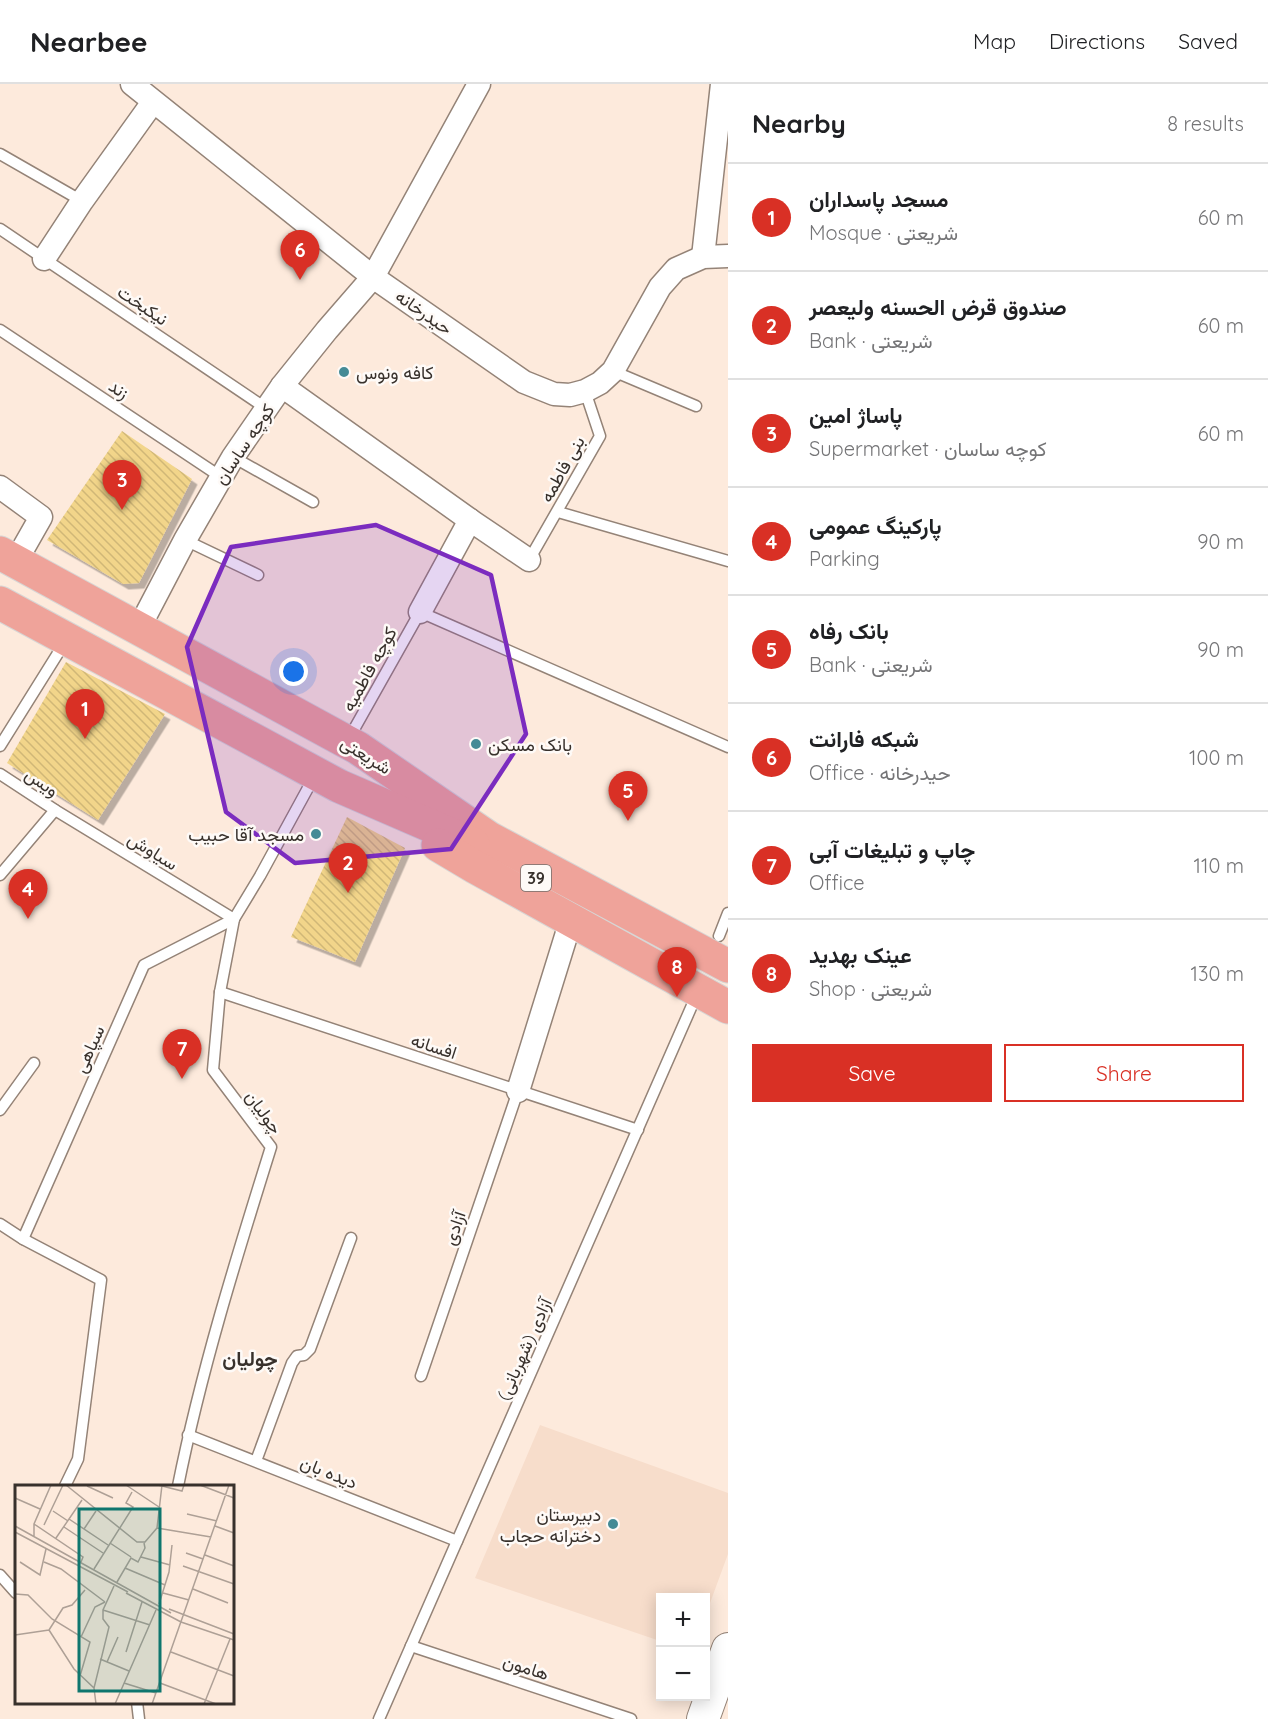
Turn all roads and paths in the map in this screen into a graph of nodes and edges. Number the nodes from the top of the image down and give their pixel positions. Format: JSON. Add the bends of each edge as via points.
{"nodes":[{"id":1,"x":132,"y":84,"type":"edge"},
{"id":2,"x":479,"y":84,"type":"edge"},
{"id":3,"x":722,"y":84,"type":"edge"},
{"id":4,"x":153,"y":102,"type":"junction"},
{"id":5,"x":0,"y":153,"type":"edge"},
{"id":6,"x":82,"y":201,"type":"junction"},
{"id":7,"x":0,"y":229,"type":"edge"},
{"id":8,"x":728,"y":256,"type":"edge"},
{"id":9,"x":703,"y":257,"type":"junction"},
{"id":10,"x":44,"y":259,"type":"junction"},
{"id":11,"x":373,"y":277,"type":"junction"},
{"id":12,"x":0,"y":330,"type":"edge"},
{"id":13,"x":613,"y":371,"type":"junction"},
{"id":14,"x":282,"y":386,"type":"junction"},
{"id":15,"x":585,"y":391,"type":"junction"},
{"id":16,"x":696,"y":406,"type":"dead end"},
{"id":17,"x":267,"y":409,"type":"junction"},
{"id":18,"x":233,"y":457,"type":"junction"},
{"id":19,"x":221,"y":477,"type":"junction"},
{"id":20,"x":0,"y":487,"type":"edge"},
{"id":21,"x":313,"y":502,"type":"dead end"},
{"id":22,"x":558,"y":512,"type":"junction"},
{"id":23,"x":470,"y":520,"type":"junction"},
{"id":24,"x":185,"y":540,"type":"junction"},
{"id":25,"x":8,"y":557,"type":"edge"},
{"id":26,"x":529,"y":560,"type":"joint"},
{"id":27,"x":728,"y":561,"type":"edge"},
{"id":28,"x":258,"y":575,"type":"dead end"},
{"id":29,"x":0,"y":603,"type":"edge"},
{"id":30,"x":420,"y":612,"type":"junction"},
{"id":31,"x":139,"y":628,"type":"junction"},
{"id":32,"x":68,"y":639,"type":"junction"},
{"id":33,"x":352,"y":745,"type":"junction"},
{"id":34,"x":0,"y":746,"type":"edge"},
{"id":35,"x":728,"y":747,"type":"edge"},
{"id":36,"x":0,"y":774,"type":"edge"},
{"id":37,"x":328,"y":779,"type":"junction"},
{"id":38,"x":55,"y":810,"type":"junction"},
{"id":39,"x":0,"y":875,"type":"edge"},
{"id":40,"x":234,"y":920,"type":"junction"},
{"id":41,"x":571,"y":920,"type":"junction"},
{"id":42,"x":726,"y":939,"type":"edge"},
{"id":43,"x":713,"y":986,"type":"edge"},
{"id":44,"x":219,"y":992,"type":"junction"},
{"id":45,"x":728,"y":1007,"type":"edge"},
{"id":46,"x":34,"y":1063,"type":"dead end"},
{"id":47,"x":518,"y":1091,"type":"junction"},
{"id":48,"x":0,"y":1110,"type":"edge"},
{"id":49,"x":638,"y":1130,"type":"junction"},
{"id":50,"x":0,"y":1224,"type":"edge"},
{"id":51,"x":351,"y":1238,"type":"dead end"},
{"id":52,"x":23,"y":1239,"type":"junction"},
{"id":53,"x":421,"y":1376,"type":"dead end"},
{"id":54,"x":188,"y":1436,"type":"junction"},
{"id":55,"x":256,"y":1461,"type":"junction"},
{"id":56,"x":65,"y":1485,"type":"edge"},
{"id":57,"x":178,"y":1485,"type":"edge"},
{"id":58,"x":457,"y":1541,"type":"junction"},
{"id":59,"x":0,"y":1575,"type":"edge"},
{"id":60,"x":15,"y":1589,"type":"edge"},
{"id":61,"x":411,"y":1646,"type":"junction"},
{"id":62,"x":728,"y":1649,"type":"edge"},
{"id":63,"x":137,"y":1704,"type":"edge"},
{"id":64,"x":139,"y":1719,"type":"edge"},
{"id":65,"x":379,"y":1719,"type":"edge"},
{"id":66,"x":631,"y":1719,"type":"edge"},
{"id":67,"x":703,"y":1719,"type":"edge"}],
"edges":[{"from":1,"to":4,"type":"street","name":"حیدرخانه"},
{"from":2,"to":11,"type":"street","name":"کوچه ساسان"},
{"from":3,"to":9,"type":"street"},
{"from":4,"to":6,"type":"street"},
{"from":4,"to":11,"type":"street","name":"حیدرخانه"},
{"from":5,"to":6,"type":"lane"},
{"from":6,"to":10,"type":"street"},
{"from":7,"to":10,"type":"lane","name":"نیکبخت"},
{"from":8,"to":9,"type":"street"},
{"from":9,"to":13,"type":"street","name":"حیدرخانه","via":[[676,269],[660,287]]},
{"from":10,"to":17,"type":"lane","name":"نیکبخت"},
{"from":11,"to":14,"type":"street","name":"کوچه ساسان"},
{"from":11,"to":15,"type":"street","name":"حیدرخانه","via":[[524,382],[555,394]]},
{"from":12,"to":19,"type":"lane","name":"زند"},
{"from":13,"to":15,"type":"street","name":"حیدرخانه"},
{"from":13,"to":16,"type":"lane"},
{"from":14,"to":17,"type":"street","name":"کوچه ساسان"},
{"from":14,"to":23,"type":"street"},
{"from":15,"to":22,"type":"lane","name":"بنی فاطمه","via":[[600,436]]},
{"from":17,"to":18,"type":"street","name":"کوچه ساسان"},
{"from":18,"to":19,"type":"street","name":"کوچه ساسان"},
{"from":18,"to":21,"type":"lane"},
{"from":19,"to":24,"type":"street","name":"کوچه ساسان"},
{"from":20,"to":25,"type":"street","via":[[41,517]]},
{"from":22,"to":26,"type":"lane","name":"بنی فاطمه"},
{"from":22,"to":27,"type":"lane"},
{"from":23,"to":26,"type":"street"},
{"from":23,"to":30,"type":"street"},
{"from":24,"to":28,"type":"lane"},
{"from":24,"to":31,"type":"street","name":"کوچه ساسان"},
{"from":25,"to":31,"type":"main road","name":"شریعتی"},
{"from":29,"to":32,"type":"main road","name":"شریعتی","number":"39"},
{"from":30,"to":33,"type":"lane","name":"کوچه فاطمیه"},
{"from":30,"to":35,"type":"lane"},
{"from":31,"to":33,"type":"main road","name":"شریعتی"},
{"from":32,"to":34,"type":"lane"},
{"from":32,"to":37,"type":"main road","name":"شریعتی","number":"39"},
{"from":33,"to":42,"type":"main road","name":"شریعتی"},
{"from":36,"to":38,"type":"lane","name":"ویس"},
{"from":37,"to":40,"type":"lane","name":"چولیان"},
{"from":37,"to":41,"type":"main road"},
{"from":37,"to":43,"type":"main road","name":"شریعتی","number":"39","via":[[483,849]]},
{"from":38,"to":39,"type":"lane","name":"ویس"},
{"from":38,"to":40,"type":"lane","name":"سیاوش"},
{"from":40,"to":44,"type":"lane","name":"چولیان"},
{"from":40,"to":52,"type":"lane","name":"سپاهی","via":[[144,964]]},
{"from":41,"to":43,"type":"main road"},
{"from":41,"to":47,"type":"street"},
{"from":43,"to":45,"type":"main road"},
{"from":43,"to":49,"type":"lane","name":"آزادی (شهربانی)"},
{"from":44,"to":47,"type":"lane","name":"افسانه"},
{"from":44,"to":54,"type":"lane","name":"چولیان","via":[[213,1071],[271,1147],[220,1311]]},
{"from":46,"to":48,"type":"lane"},
{"from":47,"to":49,"type":"lane","name":"افسانه"},
{"from":47,"to":53,"type":"lane","name":"آزادی"},
{"from":49,"to":58,"type":"lane","name":"آزادی (شهربانی)"},
{"from":50,"to":52,"type":"lane"},
{"from":51,"to":55,"type":"lane","via":[[310,1349],[292,1363]]},
{"from":52,"to":56,"type":"lane","via":[[101,1280],[78,1459]]},
{"from":54,"to":55,"type":"lane","name":"دیده بان"},
{"from":54,"to":57,"type":"lane","name":"چولیان"},
{"from":55,"to":58,"type":"lane","name":"دیده بان"},
{"from":58,"to":61,"type":"lane","name":"آزادی (شهربانی)"},
{"from":59,"to":60,"type":"lane"},
{"from":61,"to":65,"type":"lane","name":"آزادی (شهربانی)"},
{"from":61,"to":66,"type":"lane","name":"هامون"},
{"from":62,"to":67,"type":"main road"},
{"from":63,"to":64,"type":"lane"}]}
